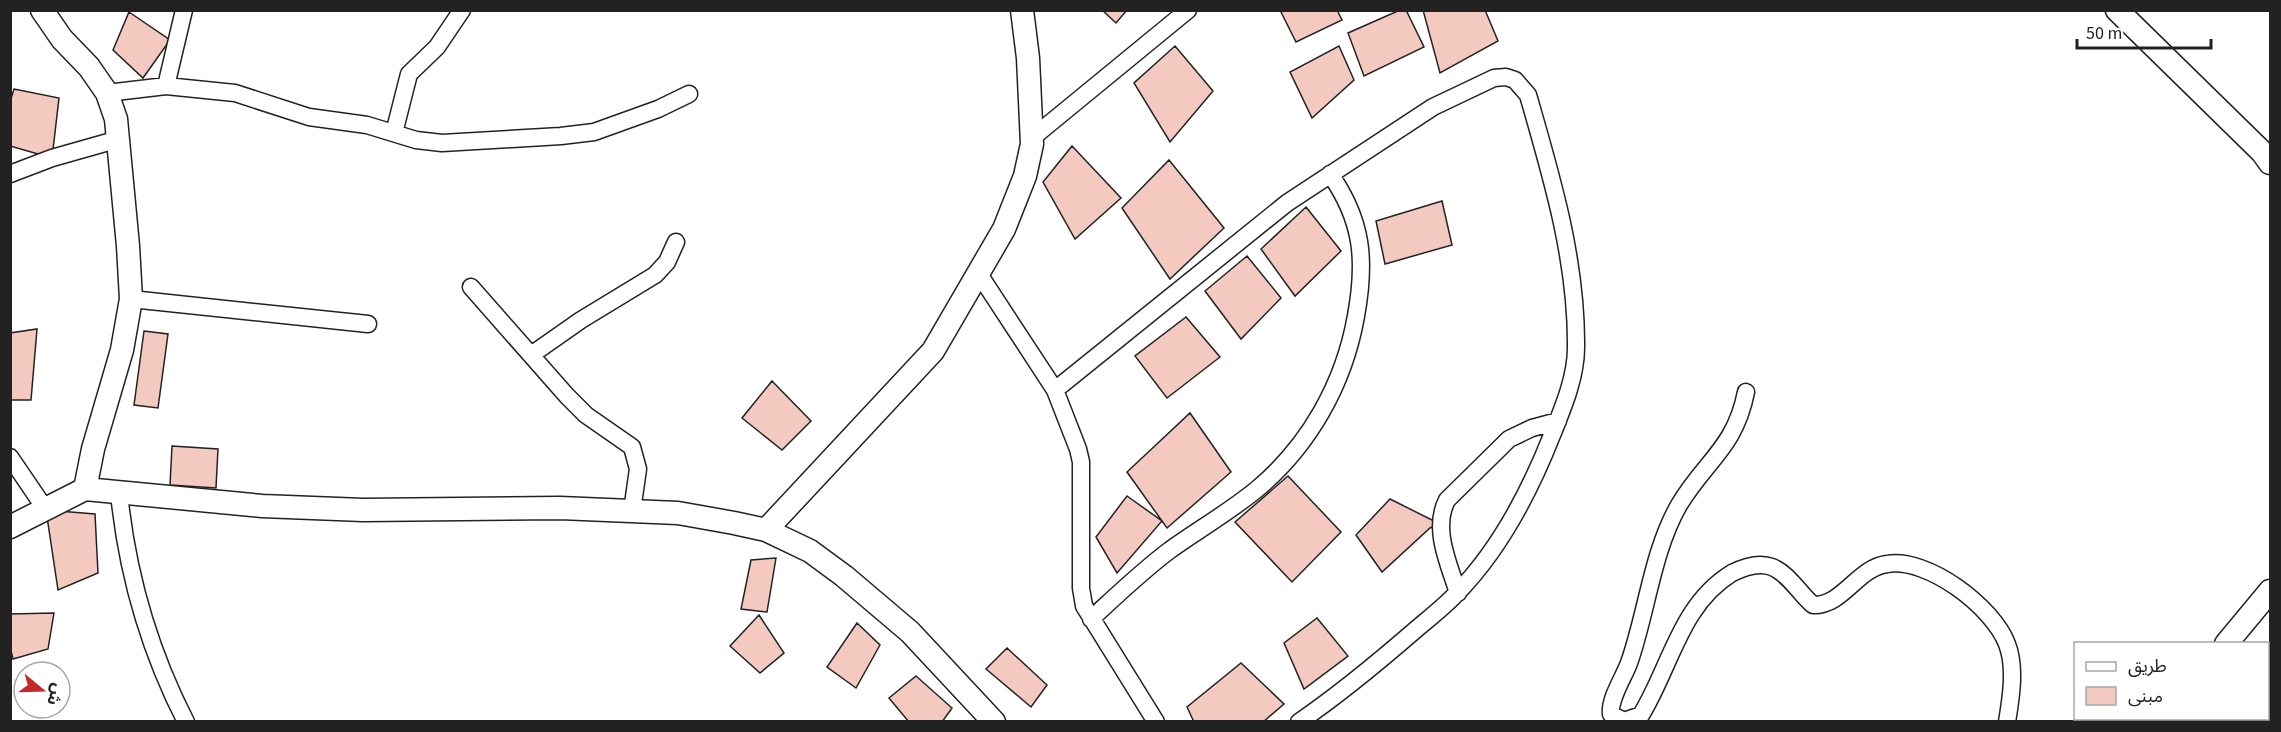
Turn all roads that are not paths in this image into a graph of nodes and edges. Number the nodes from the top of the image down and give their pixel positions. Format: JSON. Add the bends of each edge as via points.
{"nodes":[{"id":1,"x":42,"y":10,"type":"edge"},
{"id":2,"x":184,"y":10,"type":"edge"},
{"id":3,"x":462,"y":10,"type":"edge"},
{"id":4,"x":1022,"y":10,"type":"edge"},
{"id":5,"x":1188,"y":10,"type":"edge"},
{"id":6,"x":2117,"y":10,"type":"edge"},
{"id":7,"x":166,"y":86,"type":"junction"},
{"id":8,"x":107,"y":93,"type":"junction"},
{"id":9,"x":688,"y":94,"type":"dead end"},
{"id":10,"x":394,"y":133,"type":"junction"},
{"id":11,"x":1032,"y":138,"type":"junction"},
{"id":12,"x":119,"y":139,"type":"junction"},
{"id":13,"x":2271,"y":163,"type":"edge"},
{"id":14,"x":10,"y":174,"type":"edge"},
{"id":15,"x":1330,"y":174,"type":"junction"},
{"id":16,"x":676,"y":242,"type":"dead end"},
{"id":17,"x":980,"y":274,"type":"junction"},
{"id":18,"x":471,"y":287,"type":"dead end"},
{"id":19,"x":131,"y":299,"type":"junction"},
{"id":20,"x":368,"y":324,"type":"dead end"},
{"id":21,"x":531,"y":355,"type":"junction"},
{"id":22,"x":1055,"y":390,"type":"junction"},
{"id":23,"x":1746,"y":392,"type":"dead end"},
{"id":24,"x":1558,"y":421,"type":"junction"},
{"id":25,"x":10,"y":457,"type":"edge"},
{"id":26,"x":85,"y":489,"type":"junction"},
{"id":27,"x":119,"y":493,"type":"junction"},
{"id":28,"x":46,"y":510,"type":"junction"},
{"id":29,"x":633,"y":511,"type":"junction"},
{"id":30,"x":10,"y":527,"type":"edge"},
{"id":31,"x":766,"y":530,"type":"junction"},
{"id":32,"x":2271,"y":591,"type":"edge"},
{"id":33,"x":1458,"y":593,"type":"junction"},
{"id":34,"x":1091,"y":619,"type":"junction"},
{"id":35,"x":2228,"y":642,"type":"edge"},
{"id":36,"x":186,"y":722,"type":"edge"},
{"id":37,"x":994,"y":722,"type":"edge"},
{"id":38,"x":1156,"y":722,"type":"edge"},
{"id":39,"x":1299,"y":722,"type":"edge"},
{"id":40,"x":2007,"y":722,"type":"edge"}],
"edges":[{"from":1,"to":8,"type":"main road"},
{"from":2,"to":7,"type":"street"},
{"from":3,"to":10,"type":"street","via":[[437,47],[409,74]]},
{"from":4,"to":11,"type":"main road"},
{"from":5,"to":11,"type":"street"},
{"from":6,"to":13,"type":"main road"},
{"from":7,"to":8,"type":"street"},
{"from":7,"to":10,"type":"street","via":[[235,93],[289,113]]},
{"from":8,"to":12,"type":"main road"},
{"from":9,"to":10,"type":"street","via":[[594,132],[435,142]]},
{"from":11,"to":17,"type":"main road","via":[[1025,176],[1004,229]]},
{"from":12,"to":14,"type":"street"},
{"from":12,"to":19,"type":"main road"},
{"from":15,"to":22,"type":"street","via":[[1287,203]]},
{"from":15,"to":24,"type":"street","via":[[1433,107],[1494,78],[1506,77],[1524,88],[1562,216],[1574,289],[1576,350]]},
{"from":15,"to":34,"type":"street","via":[[1350,206],[1361,252],[1360,295],[1353,337],[1337,383],[1305,437],[1256,490],[1170,550]]},
{"from":16,"to":21,"type":"street","via":[[667,262],[655,275]]},
{"from":17,"to":22,"type":"street"},
{"from":17,"to":31,"type":"main road","via":[[933,351]]},
{"from":18,"to":21,"type":"street"},
{"from":19,"to":20,"type":"street"},
{"from":19,"to":26,"type":"main road","via":[[122,350]]},
{"from":21,"to":29,"type":"street","via":[[586,415],[632,447],[638,460]]},
{"from":22,"to":34,"type":"street","via":[[1081,462],[1081,588]]},
{"from":23,"to":40,"type":"street","via":[[1741,418],[1725,446],[1678,506],[1611,714],[1624,721],[1641,715],[1695,606],[1708,590],[1741,568],[1776,568],[1813,605],[1821,605],[1832,602],[1862,575],[1887,564],[1911,566],[1948,582],[1999,626],[2011,661]]},
{"from":24,"to":33,"type":"street","via":[[1540,467],[1501,538]]},
{"from":24,"to":33,"type":"street","via":[[1509,439],[1447,500],[1440,524]]},
{"from":25,"to":28,"type":"street"},
{"from":26,"to":27,"type":"main road"},
{"from":26,"to":28,"type":"main road"},
{"from":27,"to":29,"type":"main road","via":[[261,507]]},
{"from":27,"to":36,"type":"street","via":[[128,557],[146,629]]},
{"from":28,"to":30,"type":"main road"},
{"from":29,"to":31,"type":"main road","via":[[678,513]]},
{"from":31,"to":37,"type":"main road","via":[[810,551],[874,599]]},
{"from":32,"to":35,"type":"main road"},
{"from":33,"to":39,"type":"street","via":[[1348,688]]},
{"from":34,"to":38,"type":"street"}]}
